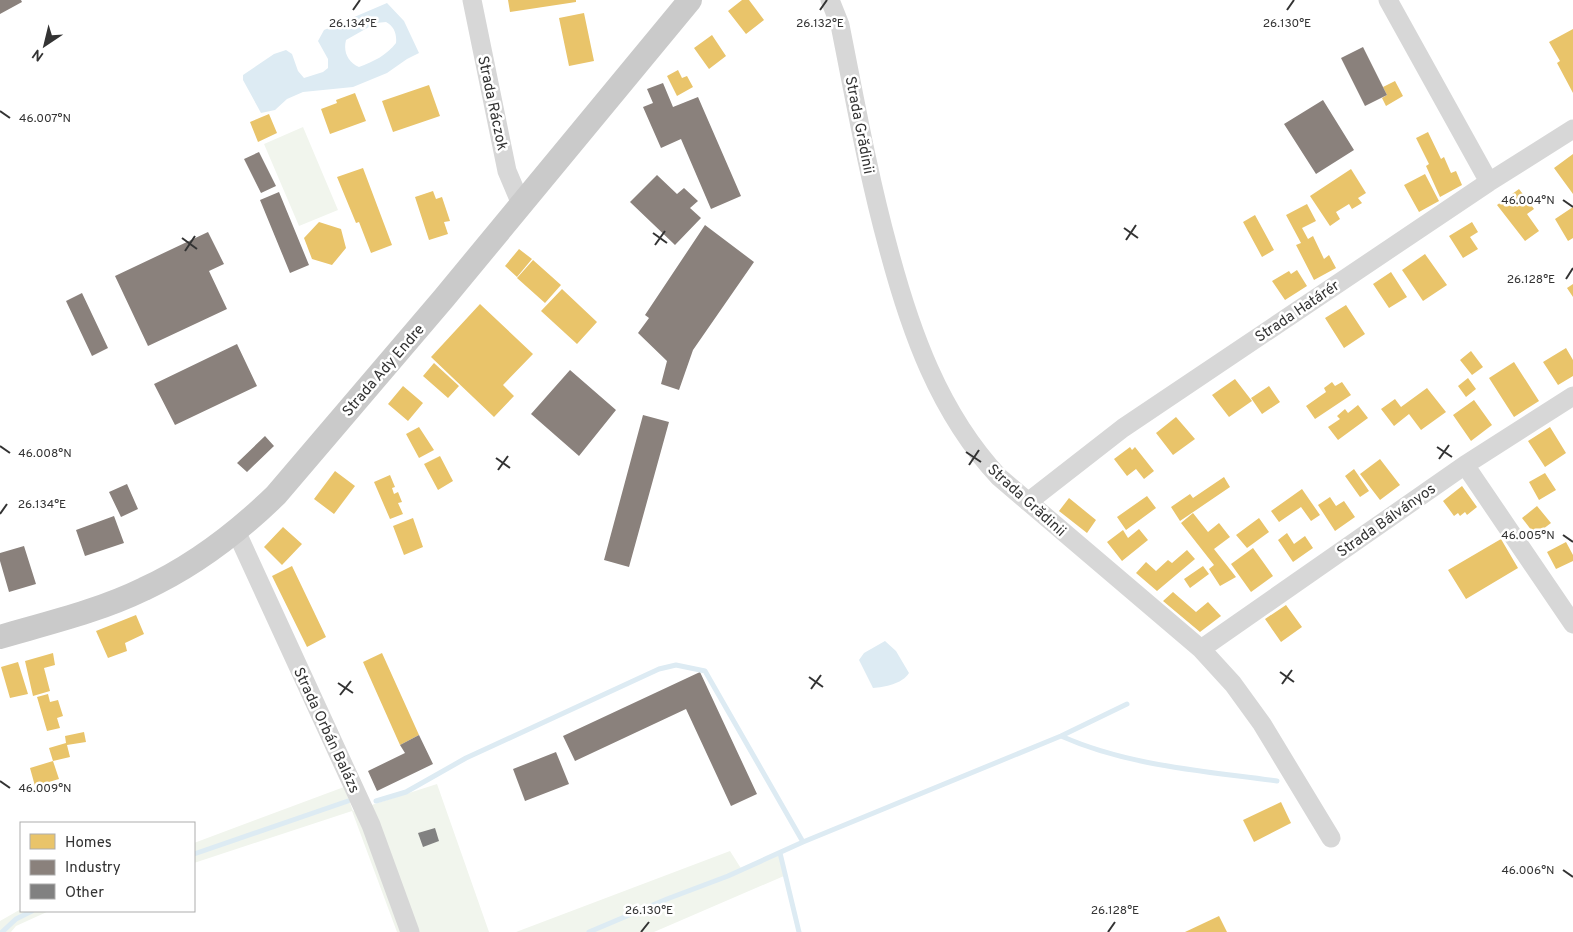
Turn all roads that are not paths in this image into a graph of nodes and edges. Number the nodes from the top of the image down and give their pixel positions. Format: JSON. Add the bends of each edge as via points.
{"nodes":[{"id":1,"x":472,"y":0,"type":"edge"},
{"id":2,"x":690,"y":0,"type":"edge"},
{"id":3,"x":830,"y":0,"type":"edge"},
{"id":4,"x":1388,"y":0,"type":"edge"},
{"id":5,"x":1573,"y":129,"type":"edge"},
{"id":6,"x":1489,"y":182,"type":"junction"},
{"id":7,"x":521,"y":204,"type":"junction"},
{"id":8,"x":1573,"y":396,"type":"edge"},
{"id":9,"x":1465,"y":465,"type":"junction"},
{"id":10,"x":1028,"y":502,"type":"junction"},
{"id":11,"x":236,"y":531,"type":"junction"},
{"id":12,"x":1573,"y":624,"type":"edge"},
{"id":13,"x":0,"y":637,"type":"edge"},
{"id":14,"x":1201,"y":649,"type":"junction"},
{"id":15,"x":1331,"y":838,"type":"dead end"},
{"id":16,"x":410,"y":932,"type":"edge"}],
"edges":[{"from":1,"to":7,"type":"street","name":"Strada Ráczok","via":[[508,171]]},
{"from":2,"to":7,"type":"main road","name":"Strada Ady Endre"},
{"from":3,"to":10,"type":"street","name":"Strada Grădinii","via":[[840,25],[873,192],[914,334],[939,390],[969,441],[999,477]]},
{"from":4,"to":6,"type":"street"},
{"from":5,"to":6,"type":"street","name":"Strada Határér"},
{"from":6,"to":10,"type":"street","name":"Strada Határér","via":[[1123,428]]},
{"from":7,"to":11,"type":"main road","name":"Strada Ady Endre","via":[[276,495]]},
{"from":8,"to":9,"type":"street","name":"Strada Bálványos"},
{"from":9,"to":12,"type":"street"},
{"from":9,"to":14,"type":"street","name":"Strada Bálványos"},
{"from":10,"to":14,"type":"street","name":"Strada Grădinii"},
{"from":11,"to":13,"type":"main road","name":"Strada Ady Endre","via":[[208,553],[144,590],[85,612]]},
{"from":11,"to":16,"type":"street","name":"Strada Orbán Balázs","via":[[371,825]]},
{"from":14,"to":15,"type":"street","name":"Strada Grădinii","via":[[1233,684],[1262,724]]}]}
